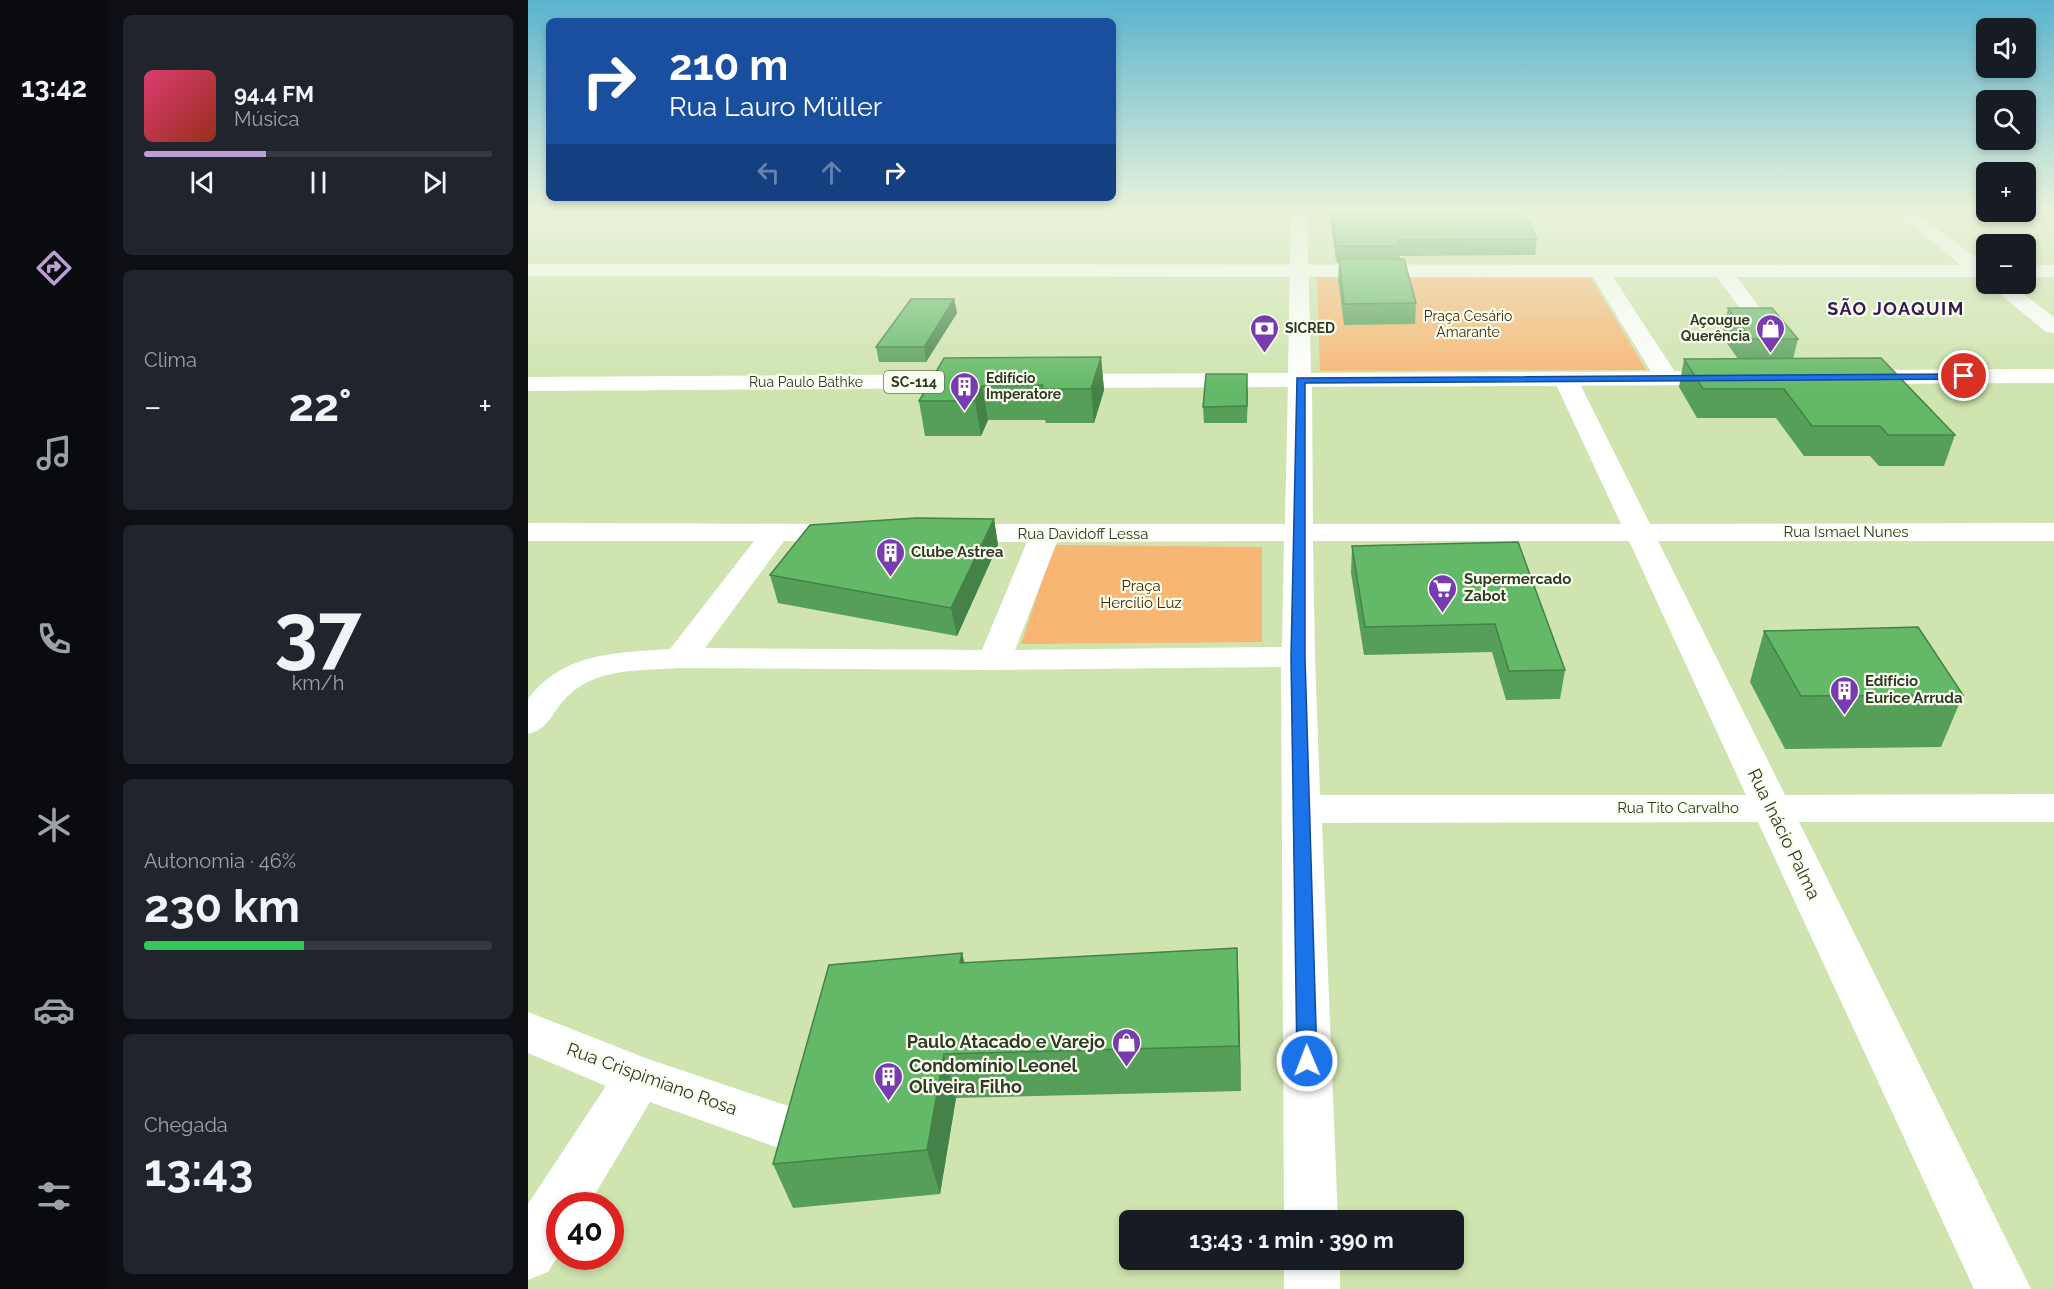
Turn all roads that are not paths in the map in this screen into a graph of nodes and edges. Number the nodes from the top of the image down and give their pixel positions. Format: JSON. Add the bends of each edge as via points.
{"nodes":[{"id":1,"x":528,"y":270,"type":"edge"},
{"id":2,"x":1599,"y":270,"type":"junction"},
{"id":3,"x":1300,"y":271,"type":"junction"},
{"id":4,"x":1723,"y":271,"type":"junction"},
{"id":5,"x":2036,"y":271,"type":"edge"},
{"id":6,"x":2054,"y":272,"type":"edge"},
{"id":7,"x":1976,"y":275,"type":"edge"},
{"id":8,"x":2012,"y":294,"type":"edge"},
{"id":9,"x":1752,"y":311,"type":"edge"},
{"id":10,"x":2054,"y":327,"type":"edge"},
{"id":11,"x":2054,"y":376,"type":"edge"},
{"id":12,"x":1832,"y":377,"type":"edge"},
{"id":13,"x":1667,"y":378,"type":"junction"},
{"id":14,"x":1750,"y":378,"type":"edge"},
{"id":15,"x":1300,"y":380,"type":"junction"},
{"id":16,"x":1566,"y":380,"type":"junction"},
{"id":17,"x":1003,"y":381,"type":"edge"},
{"id":18,"x":1039,"y":381,"type":"edge"},
{"id":19,"x":528,"y":384,"type":"edge"},
{"id":20,"x":1639,"y":531,"type":"junction"},
{"id":21,"x":528,"y":532,"type":"edge"},
{"id":22,"x":2054,"y":532,"type":"edge"},
{"id":23,"x":776,"y":533,"type":"junction"},
{"id":24,"x":869,"y":533,"type":"edge"},
{"id":25,"x":928,"y":533,"type":"edge"},
{"id":26,"x":1045,"y":534,"type":"junction"},
{"id":27,"x":1300,"y":535,"type":"junction"},
{"id":28,"x":1298,"y":657,"type":"junction"},
{"id":29,"x":680,"y":658,"type":"junction"},
{"id":30,"x":994,"y":660,"type":"junction"},
{"id":31,"x":528,"y":723,"type":"edge"},
{"id":32,"x":1772,"y":807,"type":"junction"},
{"id":33,"x":2054,"y":808,"type":"edge"},
{"id":34,"x":1302,"y":809,"type":"junction"},
{"id":35,"x":528,"y":1032,"type":"edge"},
{"id":36,"x":639,"y":1077,"type":"junction"},
{"id":37,"x":776,"y":1124,"type":"dead end"},
{"id":38,"x":1311,"y":1210,"type":"edge"},
{"id":39,"x":528,"y":1253,"type":"edge"},
{"id":40,"x":1312,"y":1270,"type":"edge"},
{"id":41,"x":1312,"y":1289,"type":"edge"},
{"id":42,"x":2002,"y":1289,"type":"edge"}],
"edges":[{"from":1,"to":3,"type":"street"},
{"from":2,"to":3,"type":"street"},
{"from":2,"to":4,"type":"street"},
{"from":2,"to":13,"type":"street"},
{"from":3,"to":15,"type":"street"},
{"from":4,"to":7,"type":"street"},
{"from":4,"to":9,"type":"street"},
{"from":5,"to":6,"type":"street"},
{"from":8,"to":10,"type":"street"},
{"from":11,"to":12,"type":"street"},
{"from":13,"to":14,"type":"street"},
{"from":13,"to":16,"type":"street"},
{"from":15,"to":16,"type":"street"},
{"from":15,"to":18,"type":"street"},
{"from":15,"to":27,"type":"street"},
{"from":16,"to":20,"type":"street","name":"Rua Inácio Palma"},
{"from":17,"to":19,"type":"street","name":"Rua Paulo Bathke","number":"SC-114"},
{"from":20,"to":22,"type":"street","name":"Rua Ismael Nunes"},
{"from":20,"to":27,"type":"street","name":"Rua Davidoff Lessa"},
{"from":20,"to":32,"type":"street","name":"Rua Inácio Palma"},
{"from":21,"to":23,"type":"street"},
{"from":23,"to":24,"type":"street"},
{"from":23,"to":29,"type":"street"},
{"from":25,"to":26,"type":"street","name":"Rua Davidoff Lessa"},
{"from":26,"to":27,"type":"street","name":"Rua Davidoff Lessa"},
{"from":26,"to":30,"type":"street"},
{"from":27,"to":28,"type":"street"},
{"from":28,"to":30,"type":"street"},
{"from":28,"to":34,"type":"street"},
{"from":29,"to":30,"type":"street"},
{"from":29,"to":31,"type":"street","via":[[585,670],[557,687]]},
{"from":32,"to":33,"type":"street","name":"Rua Tito Carvalho"},
{"from":32,"to":34,"type":"street","name":"Rua Tito Carvalho"},
{"from":32,"to":42,"type":"street","name":"Rua Inácio Palma"},
{"from":34,"to":38,"type":"street"},
{"from":35,"to":36,"type":"street","name":"Rua Crispimiano Rosa"},
{"from":36,"to":37,"type":"street","name":"Rua Crispimiano Rosa"},
{"from":36,"to":39,"type":"street"},
{"from":40,"to":41,"type":"street"}]}
